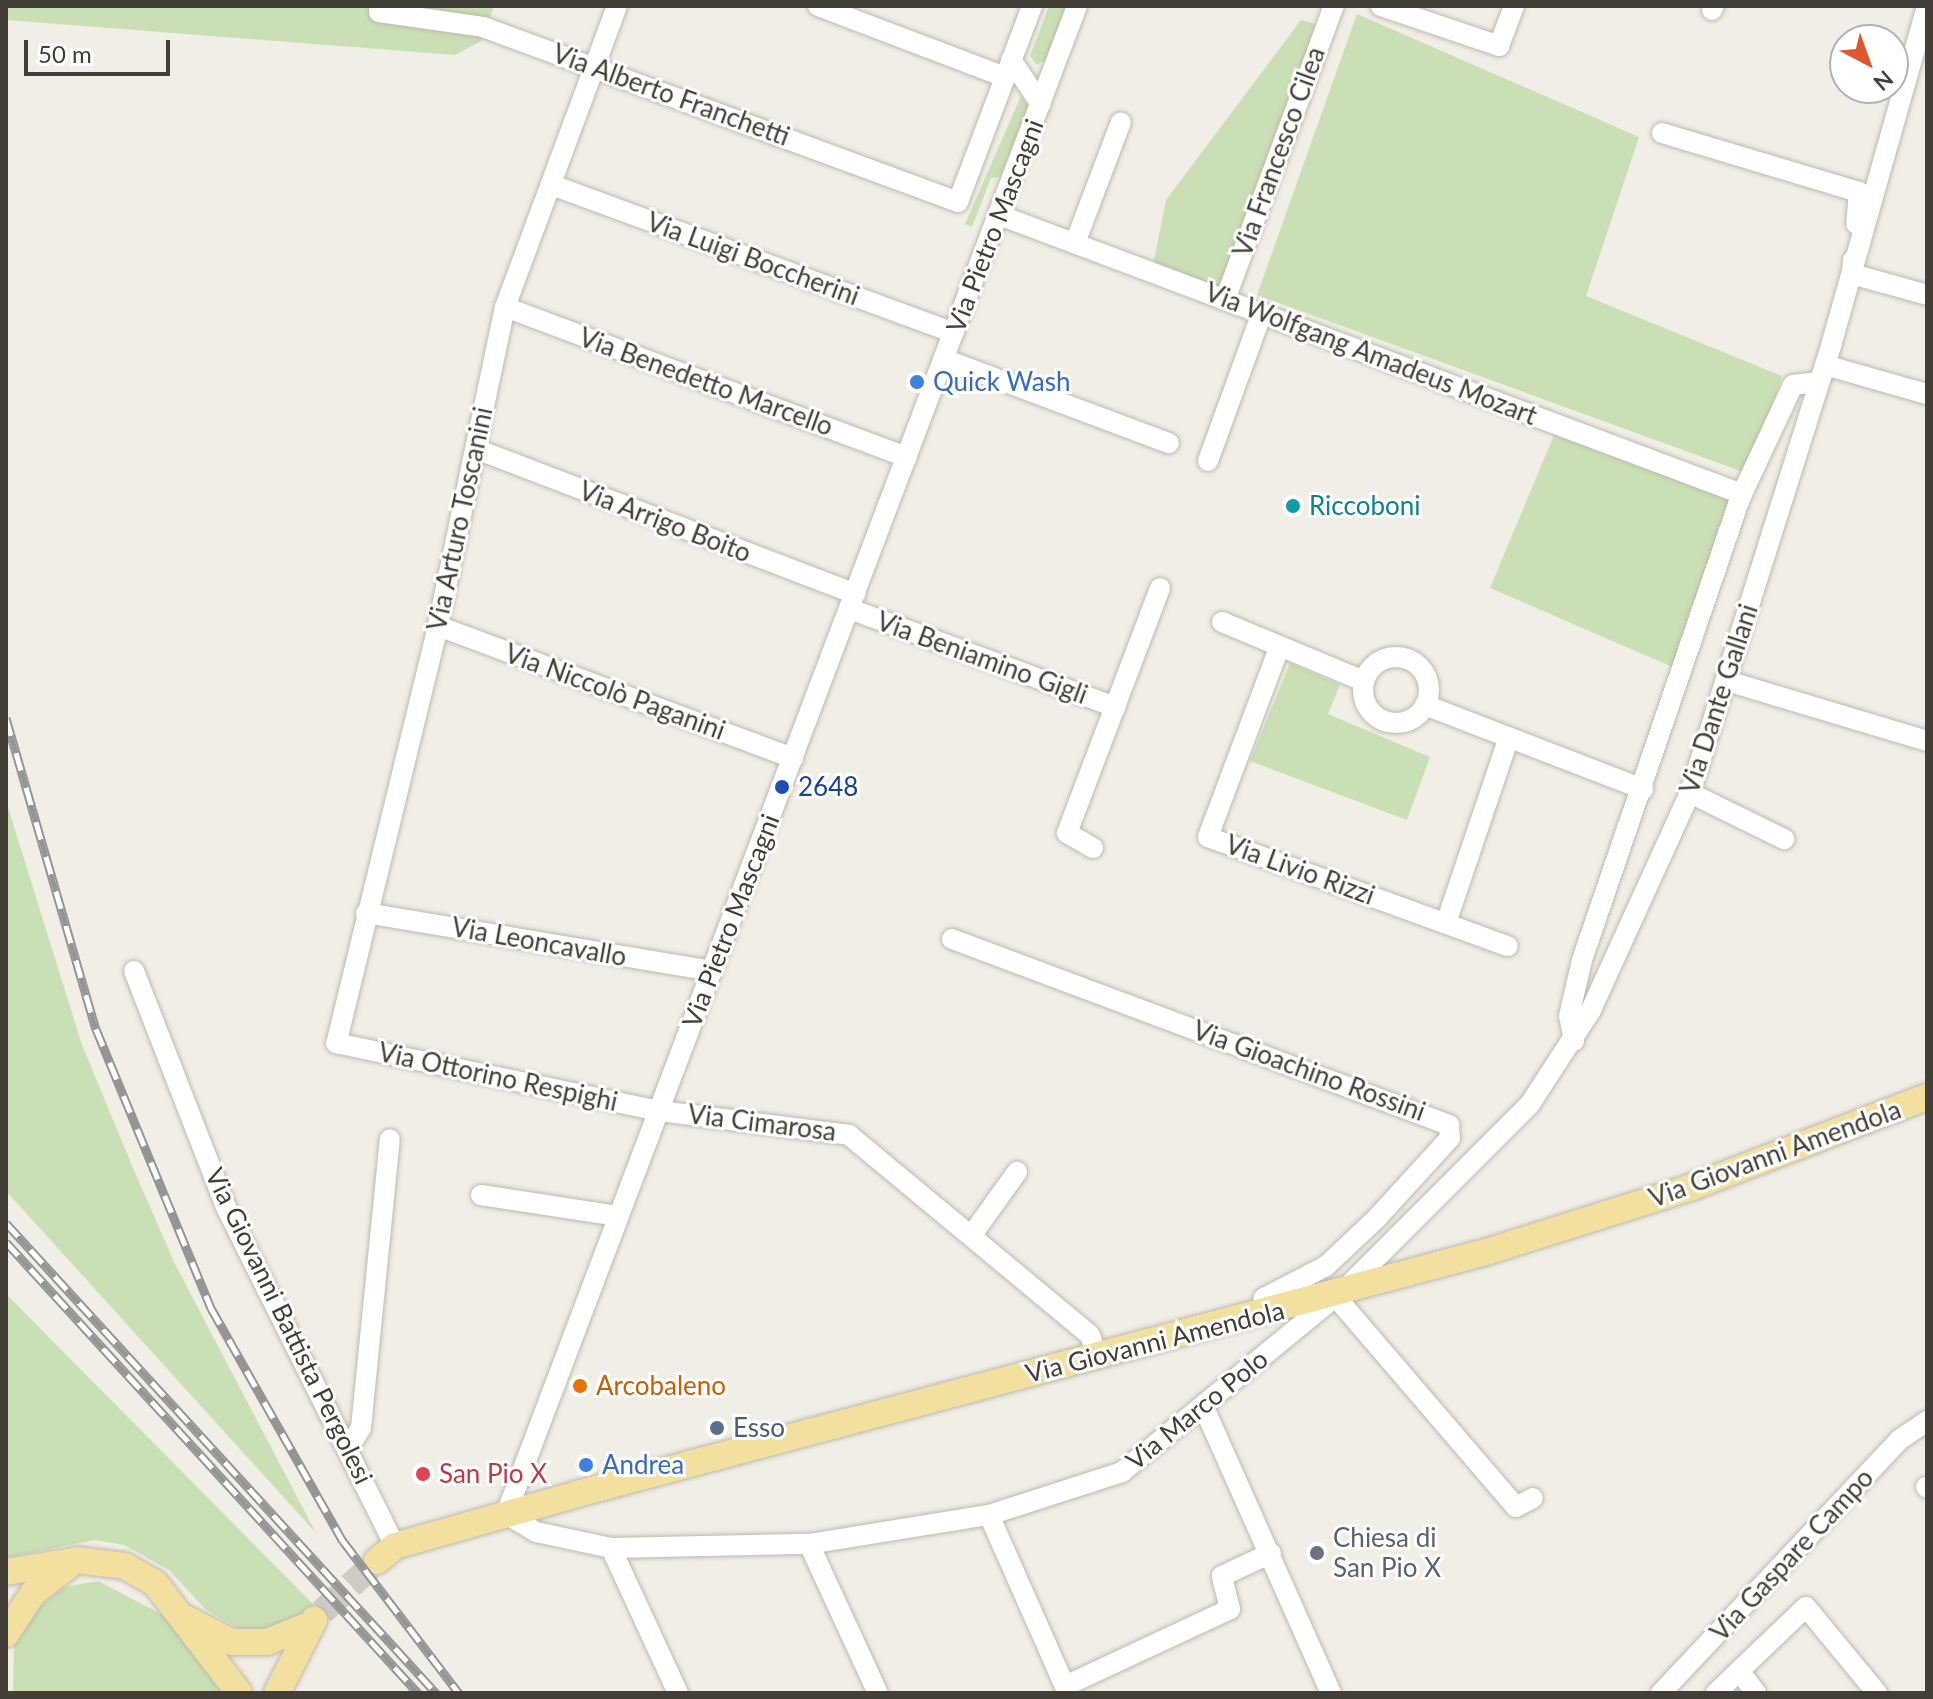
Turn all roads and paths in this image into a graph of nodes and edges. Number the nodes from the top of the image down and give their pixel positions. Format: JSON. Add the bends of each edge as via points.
{"nodes":[{"id":1,"x":617,"y":6,"type":"edge"},
{"id":2,"x":818,"y":6,"type":"edge"},
{"id":3,"x":1032,"y":6,"type":"edge"},
{"id":4,"x":1077,"y":6,"type":"edge"},
{"id":5,"x":1334,"y":6,"type":"edge"},
{"id":6,"x":1381,"y":6,"type":"edge"},
{"id":7,"x":1514,"y":6,"type":"edge"},
{"id":8,"x":1927,"y":6,"type":"edge"},
{"id":9,"x":379,"y":9,"type":"edge"},
{"id":10,"x":597,"y":67,"type":"junction"},
{"id":11,"x":1008,"y":68,"type":"junction"},
{"id":12,"x":1041,"y":104,"type":"junction"},
{"id":13,"x":1121,"y":122,"type":"dead end"},
{"id":14,"x":1662,"y":133,"type":"dead end"},
{"id":15,"x":552,"y":185,"type":"junction"},
{"id":16,"x":958,"y":202,"type":"joint"},
{"id":17,"x":999,"y":215,"type":"junction"},
{"id":18,"x":1075,"y":243,"type":"junction"},
{"id":19,"x":1852,"y":274,"type":"junction"},
{"id":20,"x":1927,"y":295,"type":"edge"},
{"id":21,"x":1225,"y":300,"type":"junction"},
{"id":22,"x":505,"y":307,"type":"junction"},
{"id":23,"x":1262,"y":313,"type":"junction"},
{"id":24,"x":954,"y":333,"type":"junction"},
{"id":25,"x":944,"y":359,"type":"junction"},
{"id":26,"x":1822,"y":373,"type":"junction"},
{"id":27,"x":1927,"y":394,"type":"edge"},
{"id":28,"x":1169,"y":443,"type":"dead end"},
{"id":29,"x":476,"y":449,"type":"junction"},
{"id":30,"x":907,"y":457,"type":"junction"},
{"id":31,"x":1208,"y":461,"type":"dead end"},
{"id":32,"x":1742,"y":494,"type":"junction"},
{"id":33,"x":1160,"y":588,"type":"dead end"},
{"id":34,"x":852,"y":602,"type":"junction"},
{"id":35,"x":1222,"y":622,"type":"dead end"},
{"id":36,"x":438,"y":626,"type":"junction"},
{"id":37,"x":1279,"y":648,"type":"junction"},
{"id":38,"x":1364,"y":681,"type":"junction"},
{"id":39,"x":1727,"y":681,"type":"junction"},
{"id":40,"x":1425,"y":705,"type":"junction"},
{"id":41,"x":1115,"y":707,"type":"junction"},
{"id":42,"x":1508,"y":740,"type":"junction"},
{"id":43,"x":1927,"y":741,"type":"edge"},
{"id":44,"x":793,"y":758,"type":"junction"},
{"id":45,"x":1643,"y":789,"type":"junction"},
{"id":46,"x":1690,"y":793,"type":"junction"},
{"id":47,"x":1784,"y":839,"type":"dead end"},
{"id":48,"x":1093,"y":848,"type":"dead end"},
{"id":49,"x":366,"y":913,"type":"junction"},
{"id":50,"x":1446,"y":923,"type":"junction"},
{"id":51,"x":952,"y":939,"type":"dead end"},
{"id":52,"x":1508,"y":946,"type":"dead end"},
{"id":53,"x":134,"y":971,"type":"dead end"},
{"id":54,"x":712,"y":971,"type":"junction"},
{"id":55,"x":1574,"y":1041,"type":"junction"},
{"id":56,"x":336,"y":1043,"type":"joint"},
{"id":57,"x":1927,"y":1097,"type":"edge"},
{"id":58,"x":660,"y":1111,"type":"junction"},
{"id":59,"x":390,"y":1139,"type":"dead end"},
{"id":60,"x":1017,"y":1172,"type":"dead end"},
{"id":61,"x":481,"y":1195,"type":"dead end"},
{"id":62,"x":618,"y":1216,"type":"junction"},
{"id":63,"x":974,"y":1232,"type":"junction"},
{"id":64,"x":1335,"y":1296,"type":"junction"},
{"id":65,"x":1260,"y":1314,"type":"junction"},
{"id":66,"x":1097,"y":1357,"type":"junction"},
{"id":67,"x":1205,"y":1410,"type":"junction"},
{"id":68,"x":1927,"y":1421,"type":"edge"},
{"id":69,"x":349,"y":1447,"type":"junction"},
{"id":70,"x":1533,"y":1498,"type":"dead end"},
{"id":71,"x":506,"y":1514,"type":"junction"},
{"id":72,"x":989,"y":1515,"type":"junction"},
{"id":73,"x":809,"y":1544,"type":"junction"},
{"id":74,"x":611,"y":1548,"type":"junction"},
{"id":75,"x":1271,"y":1553,"type":"junction"},
{"id":76,"x":386,"y":1554,"type":"joint"},
{"id":77,"x":76,"y":1560,"type":"junction"},
{"id":78,"x":6,"y":1572,"type":"edge"},
{"id":79,"x":184,"y":1618,"type":"junction"},
{"id":80,"x":6,"y":1634,"type":"edge"},
{"id":81,"x":1739,"y":1671,"type":"junction"},
{"id":82,"x":1326,"y":1682,"type":"edge"},
{"id":83,"x":1067,"y":1689,"type":"edge"},
{"id":84,"x":239,"y":1693,"type":"edge"},
{"id":85,"x":277,"y":1693,"type":"edge"},
{"id":86,"x":678,"y":1693,"type":"edge"},
{"id":87,"x":878,"y":1693,"type":"edge"},
{"id":88,"x":1661,"y":1693,"type":"edge"},
{"id":89,"x":1716,"y":1693,"type":"edge"},
{"id":90,"x":1756,"y":1693,"type":"edge"},
{"id":91,"x":1877,"y":1693,"type":"edge"}],
"edges":[{"from":1,"to":10,"type":"street","name":"Via Arturo Toscanini"},
{"from":2,"to":11,"type":"street"},
{"from":3,"to":11,"type":"street","name":"Via Pietro Mascagni"},
{"from":4,"to":12,"type":"street","name":"Via Pietro Mascagni"},
{"from":5,"to":21,"type":"street","name":"Via Francesco Cilea"},
{"from":6,"to":7,"type":"street","via":[[1499,46]]},
{"from":8,"to":19,"type":"street","name":"Via Dante Gallani"},
{"from":9,"to":10,"type":"street","name":"Via Alberto Franchetti","via":[[483,27]]},
{"from":10,"to":15,"type":"street","name":"Via Arturo Toscanini"},
{"from":10,"to":16,"type":"street","name":"Via Alberto Franchetti"},
{"from":11,"to":12,"type":"street","name":"Via Pietro Mascagni"},
{"from":11,"to":16,"type":"street","name":"Via Pietro Mascagni"},
{"from":12,"to":17,"type":"street","name":"Via Pietro Mascagni"},
{"from":13,"to":18,"type":"street"},
{"from":14,"to":19,"type":"street","via":[[1859,192]]},
{"from":15,"to":22,"type":"street","name":"Via Arturo Toscanini"},
{"from":15,"to":24,"type":"street","name":"Via Luigi Boccherini"},
{"from":17,"to":18,"type":"street","name":"Via Wolfgang Amadeus Mozart"},
{"from":17,"to":24,"type":"street","name":"Via Pietro Mascagni"},
{"from":18,"to":21,"type":"street","name":"Via Wolfgang Amadeus Mozart"},
{"from":19,"to":20,"type":"street"},
{"from":19,"to":26,"type":"street","name":"Via Dante Gallani"},
{"from":21,"to":23,"type":"street","name":"Via Wolfgang Amadeus Mozart"},
{"from":22,"to":29,"type":"street","name":"Via Arturo Toscanini"},
{"from":22,"to":30,"type":"street","name":"Via Benedetto Marcello"},
{"from":23,"to":31,"type":"street"},
{"from":23,"to":32,"type":"street","name":"Via Wolfgang Amadeus Mozart"},
{"from":24,"to":25,"type":"street","name":"Via Pietro Mascagni"},
{"from":25,"to":28,"type":"street"},
{"from":25,"to":30,"type":"street","name":"Via Pietro Mascagni"},
{"from":26,"to":27,"type":"street"},
{"from":26,"to":32,"type":"street","via":[[1793,385]]},
{"from":26,"to":39,"type":"street","name":"Via Dante Gallani"},
{"from":29,"to":34,"type":"street","name":"Via Arrigo Boito"},
{"from":29,"to":36,"type":"street","name":"Via Arturo Toscanini"},
{"from":30,"to":34,"type":"street","name":"Via Pietro Mascagni"},
{"from":32,"to":45,"type":"street"},
{"from":33,"to":41,"type":"street","name":"Via Beniamino Gigli"},
{"from":34,"to":41,"type":"street","name":"Via Beniamino Gigli"},
{"from":34,"to":44,"type":"street","name":"Via Pietro Mascagni"},
{"from":35,"to":37,"type":"street"},
{"from":36,"to":44,"type":"street","name":"Via Niccolò Paganini"},
{"from":36,"to":49,"type":"street","name":"Via Arturo Toscanini"},
{"from":37,"to":38,"type":"street"},
{"from":37,"to":50,"type":"street","name":"Via Livio Rizzi","via":[[1208,837]]},
{"from":38,"to":40,"type":"street","via":[[1365,702],[1379,718],[1410,720]]},
{"from":38,"to":40,"type":"street","via":[[1386,658],[1408,659],[1429,683]]},
{"from":39,"to":43,"type":"street"},
{"from":39,"to":46,"type":"street","name":"Via Dante Gallani"},
{"from":40,"to":42,"type":"street"},
{"from":41,"to":48,"type":"street","name":"Via Beniamino Gigli","via":[[1067,833]]},
{"from":42,"to":45,"type":"street"},
{"from":42,"to":50,"type":"street"},
{"from":44,"to":54,"type":"street","name":"Via Pietro Mascagni"},
{"from":45,"to":55,"type":"street","via":[[1582,960],[1569,1016]]},
{"from":46,"to":47,"type":"street"},
{"from":46,"to":55,"type":"street","name":"Via Dante Gallani"},
{"from":49,"to":54,"type":"street","name":"Via Leoncavallo"},
{"from":49,"to":56,"type":"street","name":"Via Arturo Toscanini"},
{"from":50,"to":52,"type":"street","name":"Via Livio Rizzi"},
{"from":51,"to":65,"type":"street","name":"Via Gioachino Rossini","via":[[1449,1125],[1450,1138],[1377,1218],[1326,1266],[1264,1298]]},
{"from":53,"to":69,"type":"street","name":"Via Giovanni Battista Pergolesi","via":[[227,1209]]},
{"from":54,"to":58,"type":"street","name":"Via Pietro Mascagni"},
{"from":55,"to":64,"type":"street","name":"Via Dante Gallani","via":[[1473,1167]]},
{"from":56,"to":58,"type":"street","name":"Via Ottorino Respighi"},
{"from":57,"to":64,"type":"main road","name":"Via Giovanni Amendola","via":[[1692,1187]]},
{"from":58,"to":62,"type":"street","name":"Via Pietro Mascagni"},
{"from":58,"to":63,"type":"street","name":"Via Cimarosa","via":[[849,1135]]},
{"from":59,"to":69,"type":"street","via":[[361,1428]]},
{"from":60,"to":63,"type":"street"},
{"from":61,"to":62,"type":"street"},
{"from":62,"to":71,"type":"street","name":"Via Pietro Mascagni"},
{"from":63,"to":66,"type":"street","name":"Via Cimarosa","via":[[1090,1335]]},
{"from":64,"to":65,"type":"main road","name":"Via Giovanni Amendola"},
{"from":64,"to":67,"type":"street","name":"Via Marco Polo"},
{"from":64,"to":70,"type":"street","via":[[1516,1507]]},
{"from":65,"to":66,"type":"main road","name":"Via Giovanni Amendola"},
{"from":66,"to":71,"type":"main road","name":"Via Giovanni Amendola"},
{"from":67,"to":72,"type":"street","name":"Via Marco Polo","via":[[1122,1472]]},
{"from":67,"to":75,"type":"street"},
{"from":68,"to":88,"type":"street","name":"Via Gaspare Campo","via":[[1899,1440]]},
{"from":69,"to":76,"type":"street","name":"Via Giovanni Battista Pergolesi"},
{"from":71,"to":74,"type":"street","name":"Via Marco Polo","via":[[536,1532]]},
{"from":71,"to":76,"type":"main road","name":"Via Giovanni Amendola"},
{"from":72,"to":73,"type":"street","name":"Via Marco Polo"},
{"from":72,"to":83,"type":"street"},
{"from":73,"to":74,"type":"street","name":"Via Marco Polo"},
{"from":73,"to":87,"type":"street"},
{"from":74,"to":86,"type":"street"},
{"from":75,"to":82,"type":"street"},
{"from":75,"to":83,"type":"street","via":[[1222,1576],[1230,1609]]},
{"from":77,"to":78,"type":"main road"},
{"from":77,"to":79,"type":"main road","via":[[125,1566],[155,1583]]},
{"from":77,"to":80,"type":"main road","via":[[33,1593]]},
{"from":79,"to":84,"type":"main road"},
{"from":79,"to":85,"type":"main road","via":[[232,1642],[267,1642],[317,1618]]},
{"from":81,"to":89,"type":"street"},
{"from":81,"to":90,"type":"street"},
{"from":81,"to":91,"type":"street","via":[[1806,1607]]}]}
